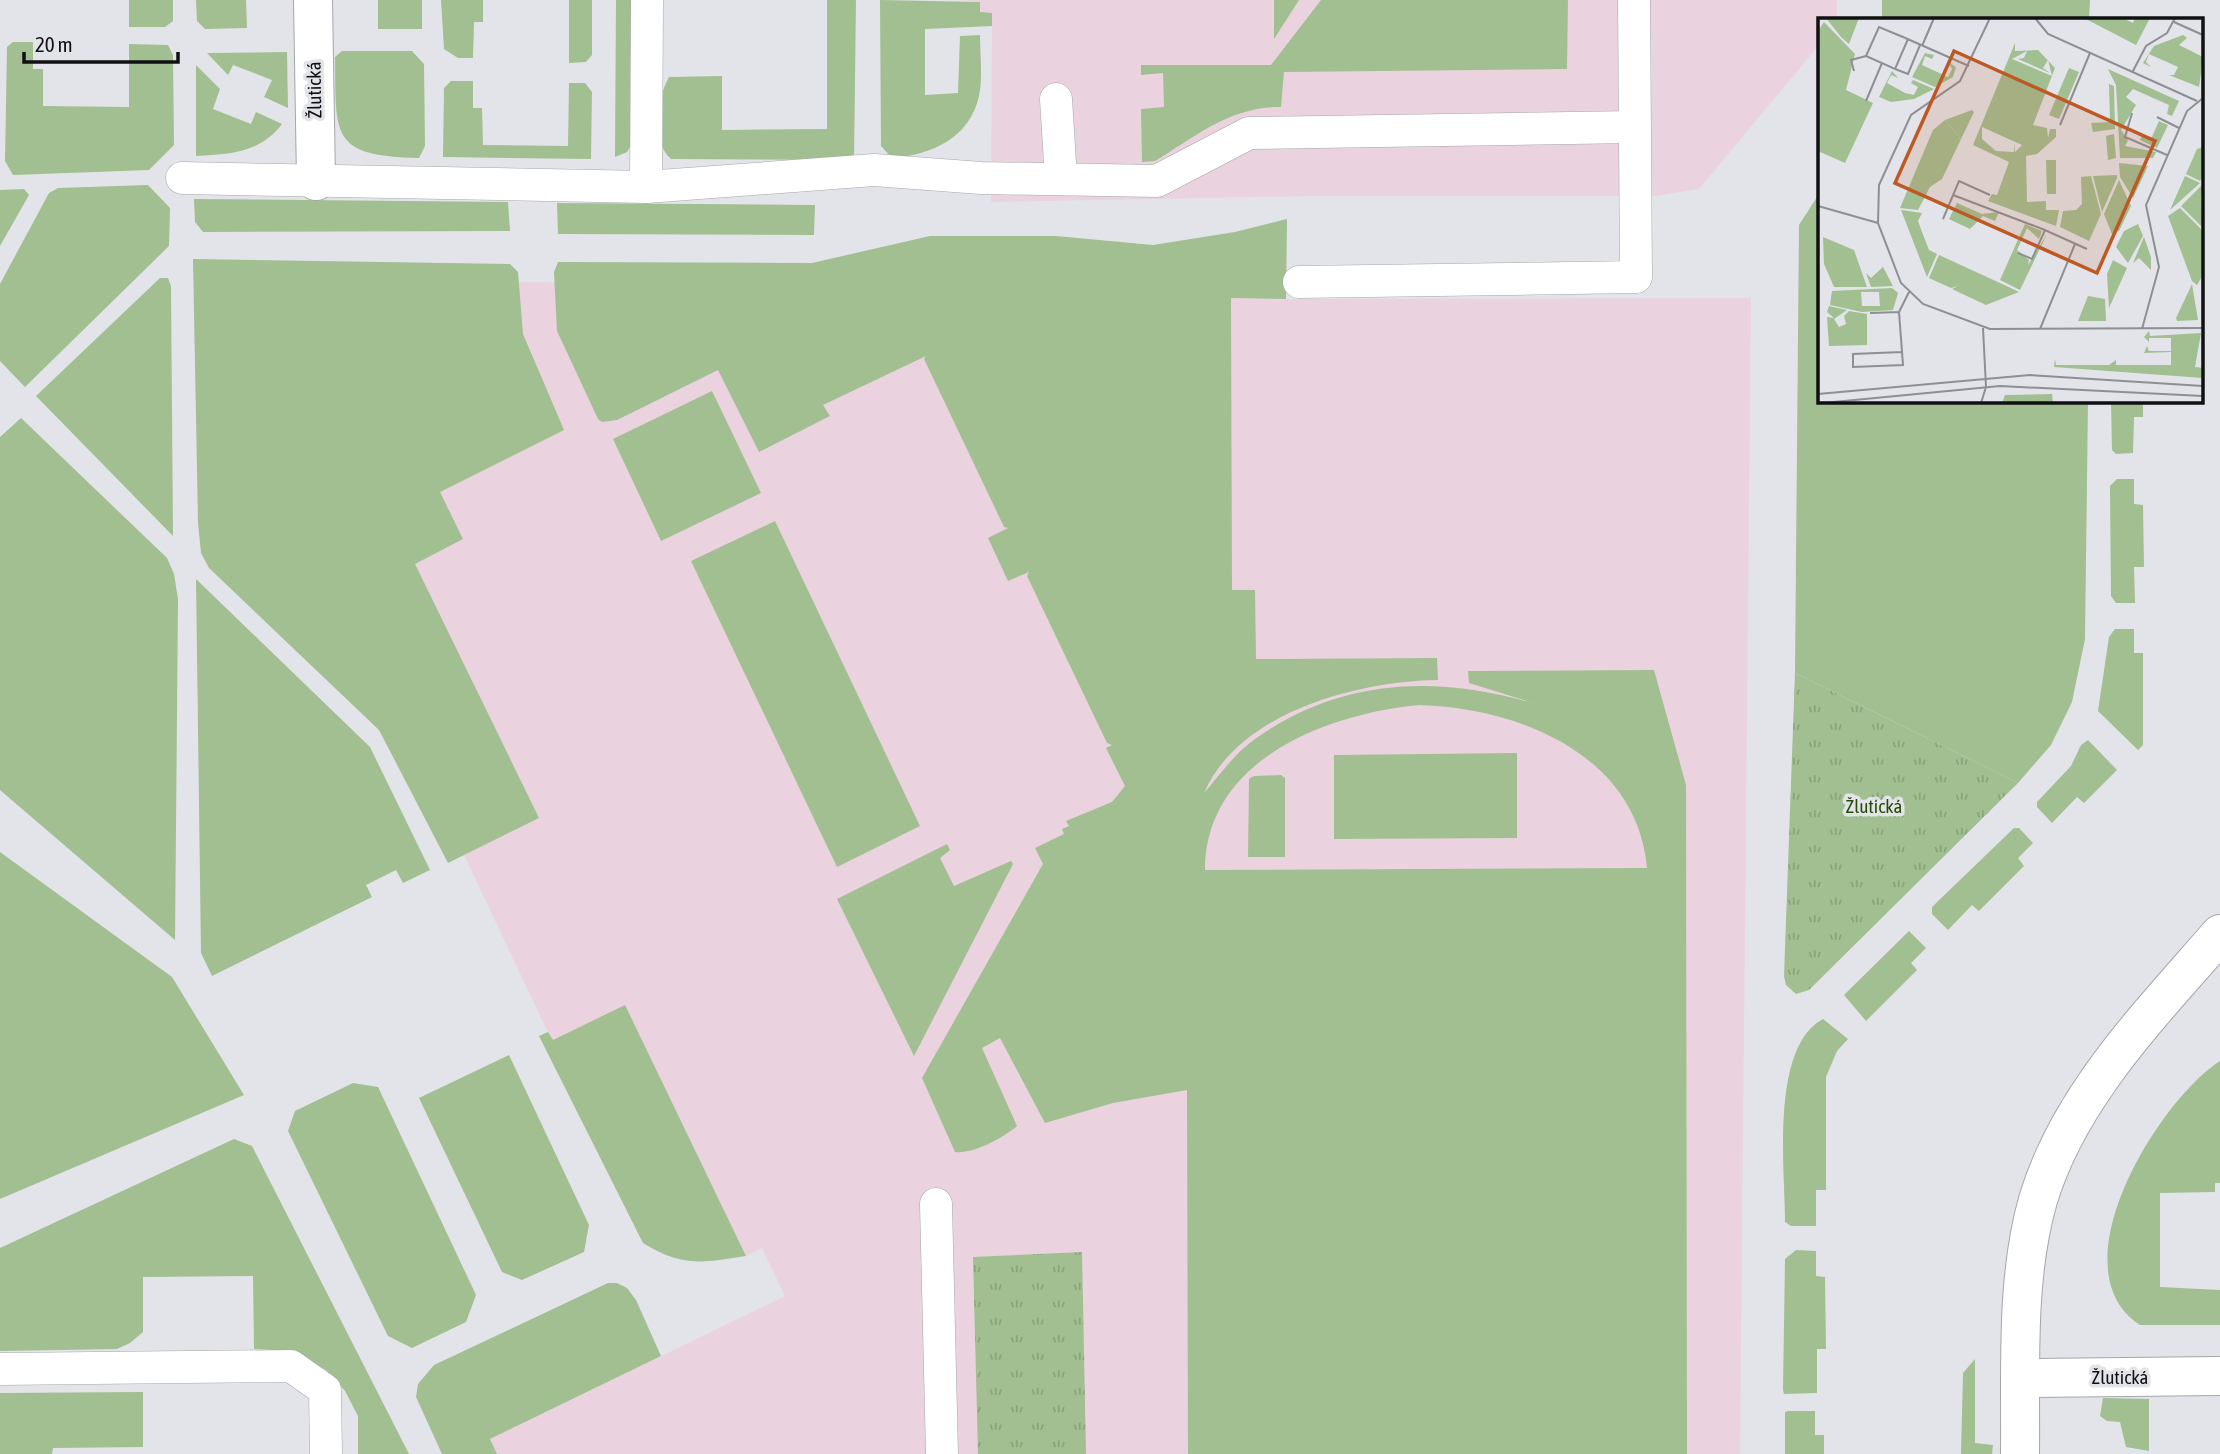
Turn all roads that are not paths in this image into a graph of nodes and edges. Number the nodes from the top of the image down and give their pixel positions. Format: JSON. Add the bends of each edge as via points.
{"nodes":[{"id":1,"x":313,"y":0,"type":"edge"},
{"id":2,"x":647,"y":0,"type":"edge"},
{"id":3,"x":1634,"y":0,"type":"edge"},
{"id":4,"x":1056,"y":99,"type":"dead end"},
{"id":5,"x":1634,"y":127,"type":"junction"},
{"id":6,"x":182,"y":178,"type":"dead end"},
{"id":7,"x":1061,"y":179,"type":"junction"},
{"id":8,"x":316,"y":181,"type":"junction"},
{"id":9,"x":646,"y":187,"type":"junction"},
{"id":10,"x":1299,"y":282,"type":"dead end"},
{"id":11,"x":2220,"y":934,"type":"edge"},
{"id":12,"x":936,"y":1204,"type":"dead end"},
{"id":13,"x":0,"y":1370,"type":"edge"},
{"id":14,"x":2220,"y":1376,"type":"edge"},
{"id":15,"x":2021,"y":1378,"type":"junction"},
{"id":16,"x":326,"y":1454,"type":"edge"},
{"id":17,"x":942,"y":1454,"type":"edge"},
{"id":18,"x":2020,"y":1454,"type":"edge"}],
"edges":[{"from":1,"to":8,"type":"street","name":"Žlutická"},
{"from":2,"to":9,"type":"lane"},
{"from":3,"to":5,"type":"lane"},
{"from":4,"to":7,"type":"lane"},
{"from":5,"to":7,"type":"lane","via":[[1249,133],[1157,181]]},
{"from":5,"to":10,"type":"lane","via":[[1636,276]]},
{"from":6,"to":8,"type":"lane"},
{"from":7,"to":9,"type":"lane","via":[[874,170]]},
{"from":8,"to":9,"type":"lane"},
{"from":11,"to":15,"type":"street","via":[[2127,1041],[2058,1149],[2032,1226]]},
{"from":12,"to":17,"type":"lane"},
{"from":13,"to":16,"type":"lane","via":[[291,1366],[325,1390]]},
{"from":14,"to":15,"type":"street","name":"Žlutická"},
{"from":15,"to":18,"type":"street"}]}
